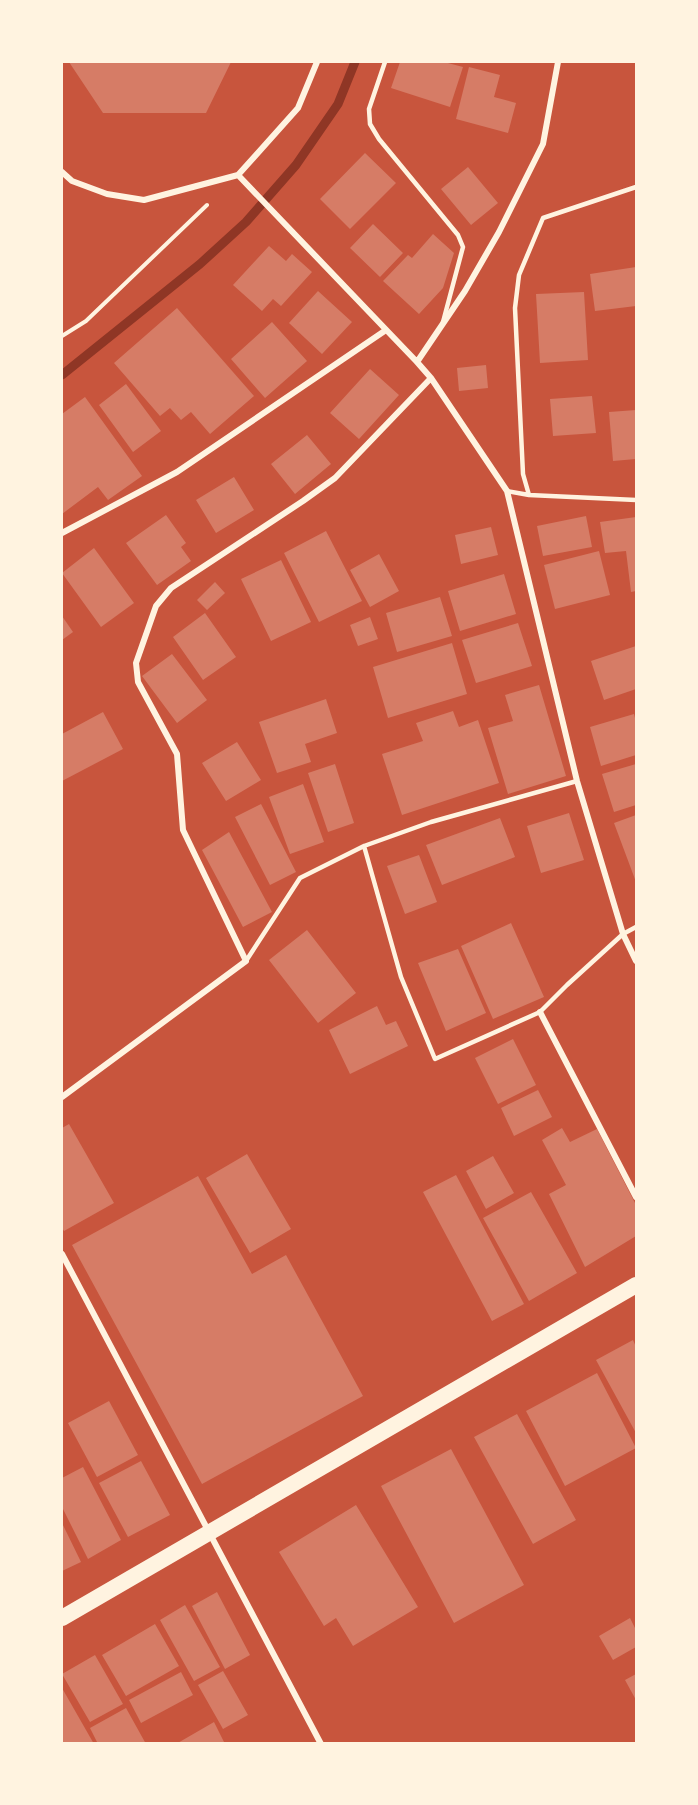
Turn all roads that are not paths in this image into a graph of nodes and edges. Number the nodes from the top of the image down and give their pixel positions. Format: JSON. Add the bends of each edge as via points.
{"nodes":[{"id":1,"x":317,"y":62,"type":"edge"},
{"id":2,"x":385,"y":62,"type":"edge"},
{"id":3,"x":558,"y":62,"type":"edge"},
{"id":4,"x":62,"y":172,"type":"edge"},
{"id":5,"x":238,"y":175,"type":"junction"},
{"id":6,"x":636,"y":187,"type":"edge"},
{"id":7,"x":442,"y":325,"type":"junction"},
{"id":8,"x":386,"y":330,"type":"junction"},
{"id":9,"x":417,"y":362,"type":"junction"},
{"id":10,"x":431,"y":378,"type":"junction"},
{"id":11,"x":507,"y":491,"type":"junction"},
{"id":12,"x":529,"y":495,"type":"junction"},
{"id":13,"x":636,"y":500,"type":"edge"},
{"id":14,"x":62,"y":532,"type":"edge"},
{"id":15,"x":577,"y":781,"type":"junction"},
{"id":16,"x":364,"y":846,"type":"junction"},
{"id":17,"x":636,"y":927,"type":"edge"},
{"id":18,"x":623,"y":934,"type":"junction"},
{"id":19,"x":246,"y":961,"type":"junction"},
{"id":20,"x":636,"y":961,"type":"edge"},
{"id":21,"x":540,"y":1012,"type":"junction"},
{"id":22,"x":62,"y":1097,"type":"edge"},
{"id":23,"x":636,"y":1197,"type":"edge"},
{"id":24,"x":62,"y":1254,"type":"edge"},
{"id":25,"x":636,"y":1285,"type":"edge"},
{"id":26,"x":209,"y":1532,"type":"junction"},
{"id":27,"x":62,"y":1618,"type":"edge"},
{"id":28,"x":321,"y":1743,"type":"edge"}],
"edges":[{"from":1,"to":5,"type":"street","via":[[298,108]]},
{"from":2,"to":7,"type":"lane","via":[[369,109],[370,124],[463,246]]},
{"from":3,"to":7,"type":"street","via":[[543,144],[499,232]]},
{"from":4,"to":5,"type":"street","via":[[72,181],[107,194],[144,200]]},
{"from":5,"to":8,"type":"street"},
{"from":6,"to":12,"type":"lane","via":[[543,218],[519,275],[515,308],[524,474]]},
{"from":7,"to":9,"type":"street"},
{"from":8,"to":9,"type":"street"},
{"from":8,"to":14,"type":"street","via":[[177,472]]},
{"from":9,"to":10,"type":"street"},
{"from":10,"to":11,"type":"street"},
{"from":10,"to":19,"type":"street","via":[[335,478],[171,588],[156,606],[136,663],[138,682],[177,754],[183,830]]},
{"from":11,"to":12,"type":"lane"},
{"from":11,"to":15,"type":"street"},
{"from":12,"to":13,"type":"lane"},
{"from":15,"to":16,"type":"lane","via":[[432,822]]},
{"from":15,"to":18,"type":"street"},
{"from":16,"to":19,"type":"lane","via":[[300,878]]},
{"from":16,"to":21,"type":"lane","via":[[401,977],[435,1059]]},
{"from":17,"to":18,"type":"lane"},
{"from":18,"to":20,"type":"street"},
{"from":18,"to":21,"type":"lane"},
{"from":19,"to":22,"type":"street"},
{"from":21,"to":23,"type":"street"},
{"from":24,"to":26,"type":"street"},
{"from":25,"to":26,"type":"highway"},
{"from":26,"to":27,"type":"highway"},
{"from":26,"to":28,"type":"street"}]}
